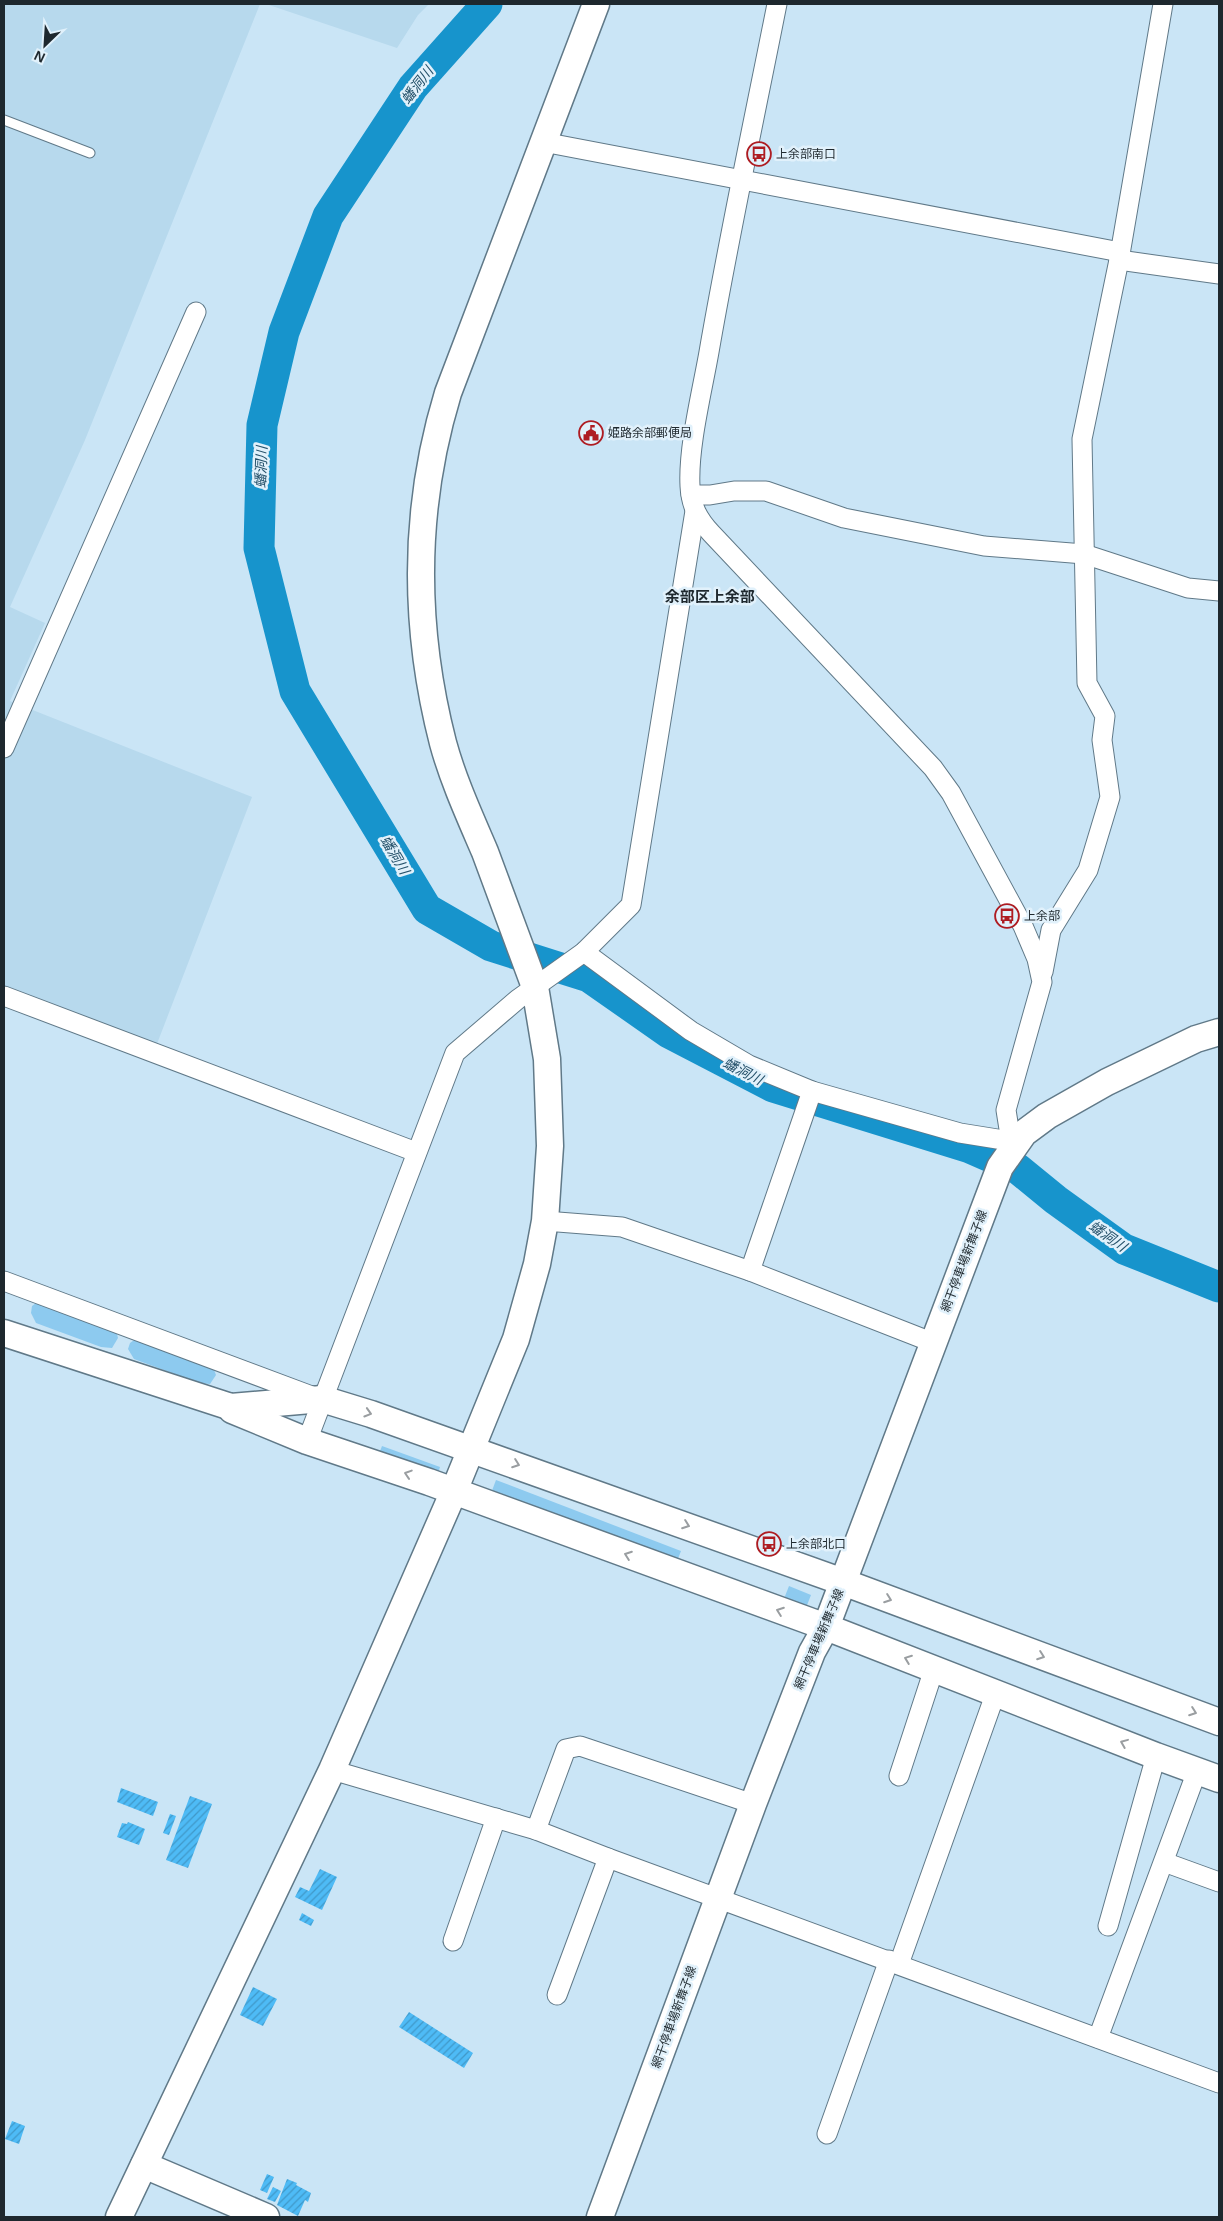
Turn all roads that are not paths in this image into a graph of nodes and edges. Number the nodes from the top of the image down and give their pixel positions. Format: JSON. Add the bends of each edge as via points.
{"nodes":[{"id":1,"x":596,"y":4,"type":"edge"},
{"id":2,"x":777,"y":4,"type":"edge"},
{"id":3,"x":1163,"y":4,"type":"edge"},
{"id":4,"x":4,"y":120,"type":"edge"},
{"id":5,"x":543,"y":142,"type":"junction"},
{"id":6,"x":90,"y":153,"type":"dead end"},
{"id":7,"x":742,"y":181,"type":"junction"},
{"id":8,"x":1120,"y":256,"type":"junction"},
{"id":9,"x":1219,"y":274,"type":"edge"},
{"id":10,"x":196,"y":312,"type":"dead end"},
{"id":11,"x":693,"y":503,"type":"junction"},
{"id":12,"x":1084,"y":554,"type":"junction"},
{"id":13,"x":1219,"y":591,"type":"edge"},
{"id":14,"x":4,"y":748,"type":"edge"},
{"id":15,"x":584,"y":952,"type":"junction"},
{"id":16,"x":1042,"y":982,"type":"junction"},
{"id":17,"x":526,"y":993,"type":"junction"},
{"id":18,"x":4,"y":996,"type":"edge"},
{"id":19,"x":1219,"y":1032,"type":"edge"},
{"id":20,"x":812,"y":1090,"type":"junction"},
{"id":21,"x":416,"y":1152,"type":"junction"},
{"id":22,"x":1008,"y":1154,"type":"junction"},
{"id":23,"x":545,"y":1222,"type":"junction"},
{"id":24,"x":750,"y":1271,"type":"junction"},
{"id":25,"x":4,"y":1281,"type":"edge"},
{"id":26,"x":4,"y":1334,"type":"edge"},
{"id":27,"x":934,"y":1343,"type":"junction"},
{"id":28,"x":185,"y":1392,"type":"junction"},
{"id":29,"x":322,"y":1399,"type":"junction"},
{"id":30,"x":307,"y":1441,"type":"junction"},
{"id":31,"x":470,"y":1448,"type":"junction"},
{"id":32,"x":454,"y":1491,"type":"junction"},
{"id":33,"x":843,"y":1582,"type":"junction"},
{"id":34,"x":826,"y":1627,"type":"junction"},
{"id":35,"x":934,"y":1670,"type":"junction"},
{"id":36,"x":996,"y":1692,"type":"junction"},
{"id":37,"x":1219,"y":1722,"type":"edge"},
{"id":38,"x":1156,"y":1756,"type":"junction"},
{"id":39,"x":332,"y":1770,"type":"junction"},
{"id":40,"x":1208,"y":1775,"type":"edge"},
{"id":41,"x":899,"y":1776,"type":"dead end"},
{"id":42,"x":753,"y":1804,"type":"junction"},
{"id":43,"x":496,"y":1818,"type":"junction"},
{"id":44,"x":536,"y":1830,"type":"junction"},
{"id":45,"x":608,"y":1858,"type":"junction"},
{"id":46,"x":1164,"y":1862,"type":"junction"},
{"id":47,"x":1219,"y":1882,"type":"edge"},
{"id":48,"x":718,"y":1898,"type":"junction"},
{"id":49,"x":1108,"y":1926,"type":"dead end"},
{"id":50,"x":454,"y":1941,"type":"dead end"},
{"id":51,"x":894,"y":1962,"type":"junction"},
{"id":52,"x":557,"y":1995,"type":"dead end"},
{"id":53,"x":1098,"y":2038,"type":"junction"},
{"id":54,"x":1219,"y":2083,"type":"edge"},
{"id":55,"x":827,"y":2134,"type":"dead end"},
{"id":56,"x":144,"y":2165,"type":"junction"},
{"id":57,"x":119,"y":2217,"type":"edge"},
{"id":58,"x":266,"y":2217,"type":"edge"},
{"id":59,"x":600,"y":2217,"type":"edge"}],
"edges":[{"from":1,"to":5,"type":"street"},
{"from":2,"to":7,"type":"street"},
{"from":3,"to":8,"type":"street"},
{"from":4,"to":6,"type":"lane"},
{"from":5,"to":7,"type":"street"},
{"from":5,"to":17,"type":"street","via":[[458,363],[439,424],[426,483],[421,548],[424,641],[443,744]]},
{"from":7,"to":8,"type":"street"},
{"from":7,"to":11,"type":"street","via":[[692,453]]},
{"from":8,"to":9,"type":"street"},
{"from":8,"to":12,"type":"street","via":[[1082,439]]},
{"from":10,"to":14,"type":"street"},
{"from":11,"to":12,"type":"street","via":[[710,495],[734,491],[766,491],[844,518],[914,533],[984,546]]},
{"from":11,"to":15,"type":"street","via":[[631,905]]},
{"from":11,"to":16,"type":"street","via":[[698,518],[711,533],[939,776],[1023,926],[1037,959]]},
{"from":12,"to":13,"type":"street","via":[[1188,588]]},
{"from":12,"to":16,"type":"street","via":[[1087,683],[1106,716],[1102,740],[1110,797],[1088,870],[1051,930]]},
{"from":15,"to":17,"type":"street"},
{"from":15,"to":20,"type":"street","via":[[691,1031],[749,1065]]},
{"from":16,"to":22,"type":"street","via":[[1006,1110]]},
{"from":17,"to":21,"type":"street","via":[[455,1053]]},
{"from":17,"to":23,"type":"street","via":[[543,1026],[550,1092]]},
{"from":18,"to":21,"type":"street"},
{"from":19,"to":22,"type":"street","name":"網干停車場新舞子線","via":[[1196,1039],[1107,1082],[1047,1116],[1024,1133]]},
{"from":20,"to":22,"type":"street","via":[[960,1133]]},
{"from":20,"to":24,"type":"street"},
{"from":21,"to":29,"type":"street"},
{"from":22,"to":27,"type":"street","name":"網干停車場新舞子線"},
{"from":23,"to":24,"type":"street","via":[[622,1227]]},
{"from":23,"to":31,"type":"street","via":[[516,1339]]},
{"from":24,"to":27,"type":"street"},
{"from":25,"to":29,"type":"street"},
{"from":26,"to":28,"type":"street"},
{"from":27,"to":33,"type":"street","name":"網干停車場新舞子線"},
{"from":28,"to":29,"type":"street","via":[[231,1407]]},
{"from":28,"to":30,"type":"street"},
{"from":29,"to":30,"type":"street"},
{"from":29,"to":31,"type":"street","one_way":true},
{"from":32,"to":30,"type":"street","one_way":true},
{"from":31,"to":32,"type":"street"},
{"from":31,"to":33,"type":"street","one_way":true},
{"from":34,"to":32,"type":"street","one_way":true},
{"from":32,"to":39,"type":"street"},
{"from":33,"to":34,"type":"street","name":"網干停車場新舞子線"},
{"from":33,"to":37,"type":"street","one_way":true},
{"from":35,"to":34,"type":"street","one_way":true},
{"from":34,"to":42,"type":"street","name":"網干停車場新舞子線","via":[[812,1652]]},
{"from":35,"to":36,"type":"street"},
{"from":35,"to":41,"type":"street"},
{"from":38,"to":36,"type":"street","one_way":true},
{"from":36,"to":51,"type":"street"},
{"from":38,"to":40,"type":"street"},
{"from":38,"to":49,"type":"street"},
{"from":39,"to":43,"type":"street"},
{"from":39,"to":56,"type":"street"},
{"from":40,"to":46,"type":"street"},
{"from":42,"to":44,"type":"street","via":[[580,1746],[566,1749]]},
{"from":42,"to":48,"type":"street","name":"網干停車場新舞子線"},
{"from":43,"to":44,"type":"street"},
{"from":43,"to":50,"type":"street"},
{"from":44,"to":45,"type":"street"},
{"from":45,"to":48,"type":"street"},
{"from":45,"to":52,"type":"street"},
{"from":46,"to":47,"type":"street"},
{"from":46,"to":53,"type":"street"},
{"from":48,"to":51,"type":"street"},
{"from":48,"to":59,"type":"street","name":"網干停車場新舞子線"},
{"from":51,"to":53,"type":"street"},
{"from":51,"to":55,"type":"street"},
{"from":53,"to":54,"type":"street"},
{"from":56,"to":57,"type":"street"},
{"from":56,"to":58,"type":"street"}]}
